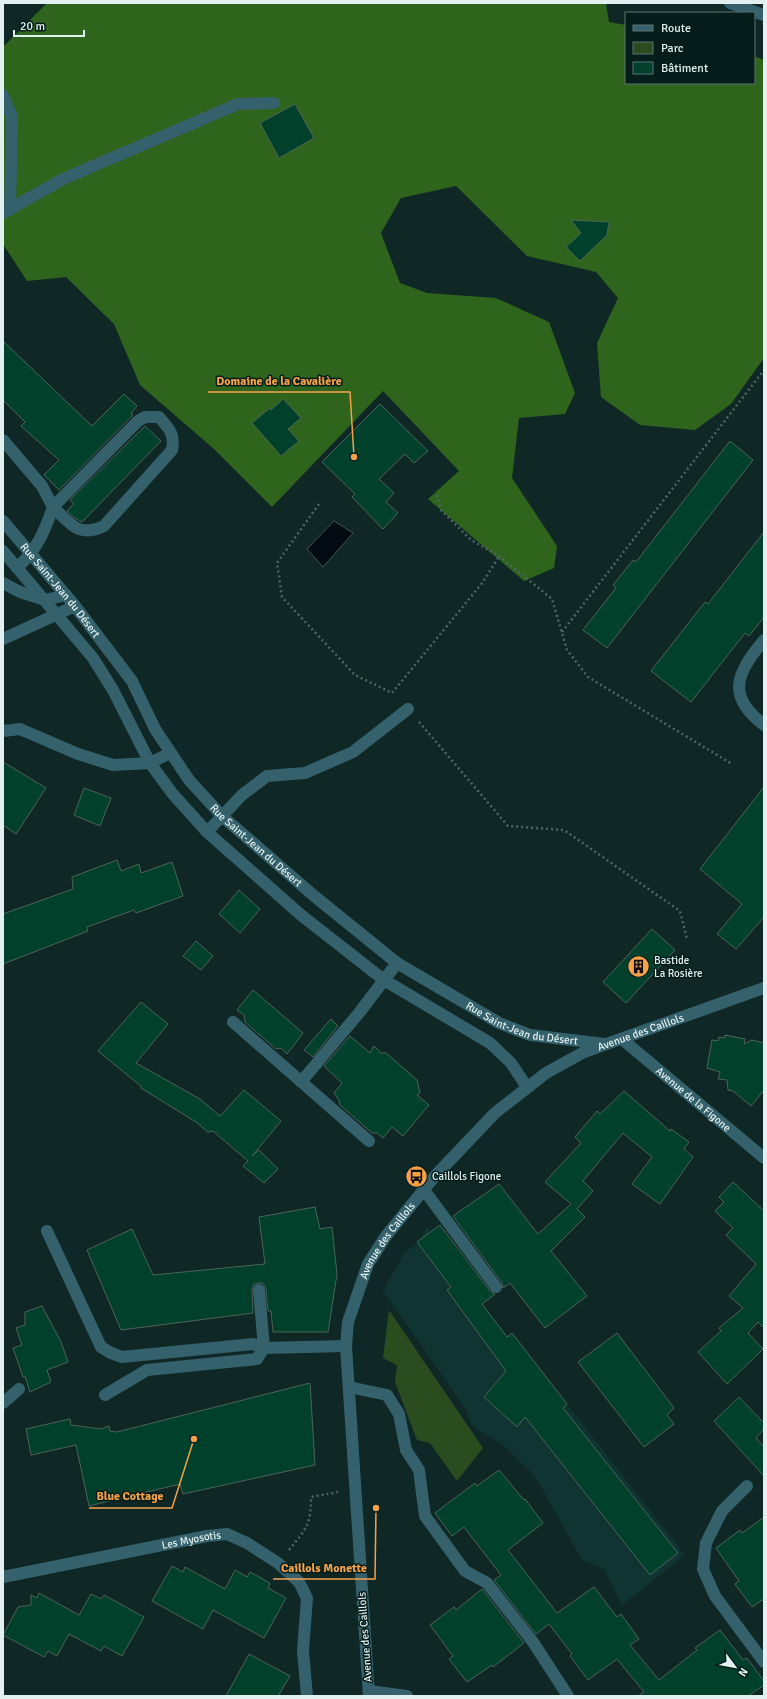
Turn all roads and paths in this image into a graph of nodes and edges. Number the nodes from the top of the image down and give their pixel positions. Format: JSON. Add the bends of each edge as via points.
{"nodes":[{"id":1,"x":730,"y":3,"type":"edge"},
{"id":2,"x":764,"y":15,"type":"edge"},
{"id":3,"x":3,"y":95,"type":"edge"},
{"id":4,"x":274,"y":103,"type":"dead end"},
{"id":5,"x":6,"y":212,"type":"edge"},
{"id":6,"x":764,"y":370,"type":"edge"},
{"id":7,"x":3,"y":440,"type":"edge"},
{"id":8,"x":437,"y":495,"type":"dead end"},
{"id":9,"x":319,"y":504,"type":"dead end"},
{"id":10,"x":53,"y":507,"type":"junction"},
{"id":11,"x":3,"y":521,"type":"edge"},
{"id":12,"x":3,"y":551,"type":"edge"},
{"id":13,"x":31,"y":554,"type":"junction"},
{"id":14,"x":499,"y":556,"type":"junction"},
{"id":15,"x":18,"y":568,"type":"junction"},
{"id":16,"x":3,"y":583,"type":"edge"},
{"id":17,"x":66,"y":595,"type":"junction"},
{"id":18,"x":45,"y":600,"type":"junction"},
{"id":19,"x":75,"y":606,"type":"junction"},
{"id":20,"x":56,"y":614,"type":"junction"},
{"id":21,"x":562,"y":632,"type":"junction"},
{"id":22,"x":3,"y":639,"type":"edge"},
{"id":23,"x":764,"y":640,"type":"edge"},
{"id":24,"x":392,"y":694,"type":"junction"},
{"id":25,"x":408,"y":709,"type":"junction"},
{"id":26,"x":764,"y":725,"type":"edge"},
{"id":27,"x":3,"y":731,"type":"edge"},
{"id":28,"x":170,"y":753,"type":"junction"},
{"id":29,"x":150,"y":764,"type":"junction"},
{"id":30,"x":732,"y":764,"type":"dead end"},
{"id":31,"x":222,"y":816,"type":"junction"},
{"id":32,"x":206,"y":832,"type":"junction"},
{"id":33,"x":687,"y":939,"type":"dead end"},
{"id":34,"x":397,"y":963,"type":"junction"},
{"id":35,"x":384,"y":980,"type":"junction"},
{"id":36,"x":764,"y":988,"type":"edge"},
{"id":37,"x":233,"y":1022,"type":"dead end"},
{"id":38,"x":623,"y":1040,"type":"junction"},
{"id":39,"x":608,"y":1044,"type":"junction"},
{"id":40,"x":301,"y":1082,"type":"junction"},
{"id":41,"x":527,"y":1087,"type":"junction"},
{"id":42,"x":368,"y":1141,"type":"dead end"},
{"id":43,"x":764,"y":1158,"type":"edge"},
{"id":44,"x":424,"y":1190,"type":"junction"},
{"id":45,"x":48,"y":1231,"type":"dead end"},
{"id":46,"x":496,"y":1287,"type":"dead end"},
{"id":47,"x":259,"y":1290,"type":"dead end"},
{"id":48,"x":346,"y":1346,"type":"junction"},
{"id":49,"x":264,"y":1348,"type":"junction"},
{"id":50,"x":349,"y":1387,"type":"junction"},
{"id":51,"x":19,"y":1389,"type":"dead end"},
{"id":52,"x":105,"y":1395,"type":"dead end"},
{"id":53,"x":3,"y":1403,"type":"edge"},
{"id":54,"x":747,"y":1486,"type":"dead end"},
{"id":55,"x":356,"y":1490,"type":"junction"},
{"id":56,"x":278,"y":1563,"type":"junction"},
{"id":57,"x":3,"y":1576,"type":"edge"},
{"id":58,"x":764,"y":1662,"type":"edge"},
{"id":59,"x":369,"y":1693,"type":"edge"},
{"id":60,"x":307,"y":1696,"type":"edge"},
{"id":61,"x":407,"y":1696,"type":"edge"},
{"id":62,"x":568,"y":1696,"type":"edge"}],
"edges":[{"from":1,"to":2,"type":"street"},
{"from":3,"to":5,"type":"street","via":[[12,117]]},
{"from":4,"to":5,"type":"street","via":[[238,104],[63,179]]},
{"from":6,"to":21,"type":"path"},
{"from":7,"to":10,"type":"street","via":[[42,486]]},
{"from":8,"to":14,"type":"path","via":[[441,510],[471,540]]},
{"from":9,"to":24,"type":"path","via":[[276,563],[282,597],[355,675]]},
{"from":10,"to":10,"type":"street","via":[[77,529],[92,531],[104,526],[172,450],[174,439],[170,430],[159,417],[145,417],[138,421]]},
{"from":10,"to":13,"type":"street","via":[[44,533]]},
{"from":11,"to":13,"type":"street","name":"Rue Saint-Jean du Désert"},
{"from":12,"to":15,"type":"street","name":"Rue Saint-Jean du Désert"},
{"from":13,"to":15,"type":"street"},
{"from":13,"to":17,"type":"street","name":"Rue Saint-Jean du Désert"},
{"from":14,"to":21,"type":"path","via":[[552,599]]},
{"from":14,"to":24,"type":"path","via":[[483,582]]},
{"from":15,"to":18,"type":"street","name":"Rue Saint-Jean du Désert"},
{"from":16,"to":18,"type":"street"},
{"from":17,"to":18,"type":"street"},
{"from":17,"to":19,"type":"street","name":"Rue Saint-Jean du Désert"},
{"from":18,"to":20,"type":"street","name":"Rue Saint-Jean du Désert"},
{"from":19,"to":20,"type":"street"},
{"from":19,"to":28,"type":"street","name":"Rue Saint-Jean du Désert","via":[[132,681],[155,729]]},
{"from":20,"to":22,"type":"street"},
{"from":20,"to":29,"type":"street","name":"Rue Saint-Jean du Désert","via":[[93,658]]},
{"from":21,"to":30,"type":"path","via":[[567,650],[588,677]]},
{"from":23,"to":26,"type":"street","via":[[741,671],[739,685],[741,701],[750,715]]},
{"from":24,"to":25,"type":"path"},
{"from":25,"to":31,"type":"street","via":[[353,752],[305,773],[267,776],[242,795]]},
{"from":25,"to":33,"type":"path","via":[[508,826],[564,830],[680,911]]},
{"from":27,"to":29,"type":"street","via":[[20,729],[78,754],[113,765]]},
{"from":28,"to":29,"type":"street"},
{"from":28,"to":31,"type":"street","name":"Rue Saint-Jean du Désert","via":[[189,780]]},
{"from":29,"to":32,"type":"street","name":"Rue Saint-Jean du Désert"},
{"from":31,"to":32,"type":"street"},
{"from":31,"to":34,"type":"street","name":"Rue Saint-Jean du Désert"},
{"from":32,"to":35,"type":"street","name":"Rue Saint-Jean du Désert","via":[[301,915]]},
{"from":34,"to":35,"type":"street"},
{"from":34,"to":39,"type":"street","name":"Rue Saint-Jean du Désert","via":[[505,1025],[530,1034]]},
{"from":35,"to":40,"type":"street"},
{"from":35,"to":41,"type":"street","name":"Rue Saint-Jean du Désert","via":[[490,1043],[511,1063]]},
{"from":36,"to":38,"type":"street","name":"Avenue des Caillols"},
{"from":37,"to":40,"type":"street"},
{"from":38,"to":39,"type":"street","name":"Avenue des Caillols"},
{"from":38,"to":43,"type":"street","name":"Avenue de la Figone"},
{"from":39,"to":41,"type":"street","name":"Avenue des Caillols","via":[[584,1052]]},
{"from":40,"to":42,"type":"street"},
{"from":41,"to":44,"type":"street","name":"Avenue des Caillols","via":[[495,1113]]},
{"from":44,"to":46,"type":"street"},
{"from":44,"to":48,"type":"street","name":"Avenue des Caillols","via":[[386,1236],[368,1264],[348,1322]]},
{"from":45,"to":49,"type":"street","via":[[101,1346],[111,1353],[122,1357],[253,1344]]},
{"from":47,"to":49,"type":"street"},
{"from":48,"to":49,"type":"street"},
{"from":48,"to":50,"type":"street","name":"Avenue des Caillols"},
{"from":49,"to":52,"type":"street","via":[[256,1359],[147,1370]]},
{"from":50,"to":55,"type":"street","name":"Avenue des Caillols"},
{"from":50,"to":62,"type":"street","via":[[387,1395],[399,1414],[406,1450],[419,1470],[425,1516],[465,1571],[487,1583],[533,1642]]},
{"from":51,"to":53,"type":"street"},
{"from":54,"to":58,"type":"street","via":[[722,1511],[706,1543],[703,1569],[715,1596]]},
{"from":55,"to":56,"type":"path","via":[[311,1497],[308,1527]]},
{"from":55,"to":59,"type":"street","name":"Avenue des Caillols"},
{"from":56,"to":57,"type":"street","name":"Les Myosotis","via":[[247,1543],[227,1534]]},
{"from":56,"to":60,"type":"street","name":"Les Myosotis","via":[[299,1582],[306,1598],[303,1651]]},
{"from":59,"to":61,"type":"street"}]}
